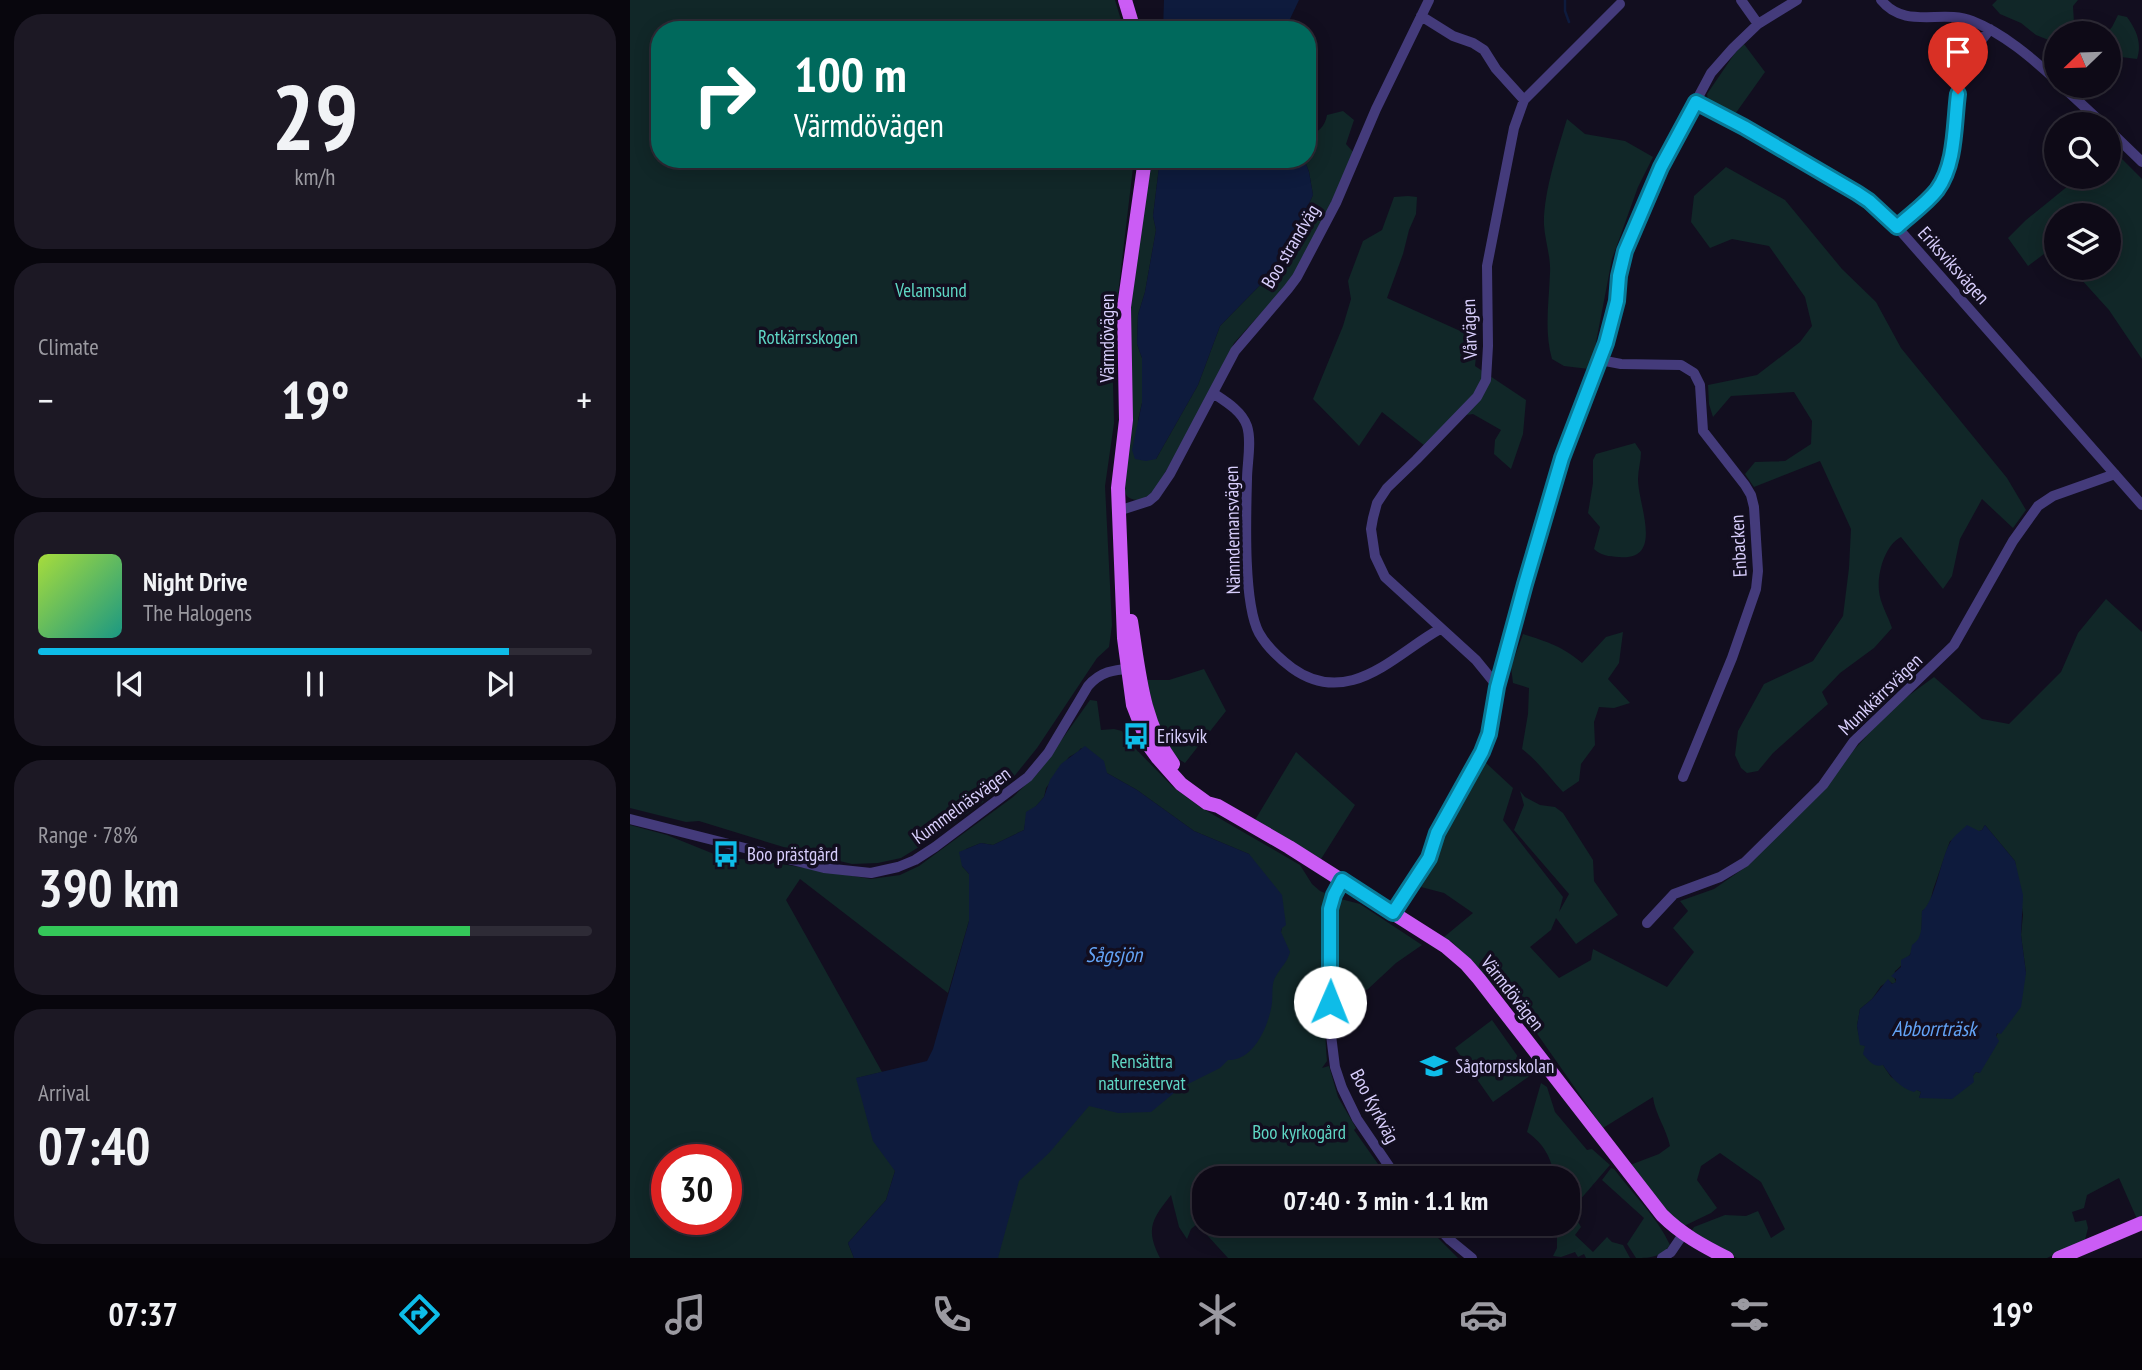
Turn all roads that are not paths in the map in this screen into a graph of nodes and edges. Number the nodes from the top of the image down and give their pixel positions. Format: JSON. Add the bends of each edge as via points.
{"nodes":[{"id":1,"x":1125,"y":0,"type":"edge"},
{"id":2,"x":1429,"y":0,"type":"edge"},
{"id":3,"x":1741,"y":0,"type":"edge"},
{"id":4,"x":1797,"y":0,"type":"edge"},
{"id":5,"x":1881,"y":0,"type":"edge"},
{"id":6,"x":1620,"y":4,"type":"dead end"},
{"id":7,"x":1422,"y":16,"type":"junction"},
{"id":8,"x":1131,"y":21,"type":"edge"},
{"id":9,"x":1758,"y":24,"type":"junction"},
{"id":10,"x":1990,"y":29,"type":"junction"},
{"id":11,"x":2044,"y":69,"type":"edge"},
{"id":12,"x":2075,"y":98,"type":"edge"},
{"id":13,"x":1524,"y":100,"type":"junction"},
{"id":14,"x":1696,"y":102,"type":"junction"},
{"id":15,"x":2090,"y":112,"type":"edge"},
{"id":16,"x":2121,"y":142,"type":"edge"},
{"id":17,"x":2142,"y":162,"type":"edge"},
{"id":18,"x":1144,"y":168,"type":"edge"},
{"id":19,"x":1897,"y":227,"type":"junction"},
{"id":20,"x":1600,"y":360,"type":"junction"},
{"id":21,"x":1213,"y":393,"type":"junction"},
{"id":22,"x":2115,"y":474,"type":"junction"},
{"id":23,"x":2142,"y":505,"type":"edge"},
{"id":24,"x":1118,"y":515,"type":"junction"},
{"id":25,"x":1440,"y":629,"type":"junction"},
{"id":26,"x":1133,"y":668,"type":"junction"},
{"id":27,"x":1497,"y":687,"type":"junction"},
{"id":28,"x":1684,"y":777,"type":"dead end"},
{"id":29,"x":630,"y":819,"type":"edge"},
{"id":30,"x":1342,"y":880,"type":"junction"},
{"id":31,"x":1393,"y":913,"type":"junction"},
{"id":32,"x":1647,"y":923,"type":"dead end"},
{"id":33,"x":1389,"y":1166,"type":"edge"},
{"id":34,"x":2142,"y":1223,"type":"edge"},
{"id":35,"x":1684,"y":1233,"type":"junction"},
{"id":36,"x":1446,"y":1236,"type":"edge"},
{"id":37,"x":1472,"y":1258,"type":"edge"},
{"id":38,"x":1662,"y":1258,"type":"edge"},
{"id":39,"x":1727,"y":1258,"type":"edge"},
{"id":40,"x":2059,"y":1258,"type":"edge"}],
"edges":[{"from":1,"to":8,"type":"main road"},
{"from":2,"to":7,"type":"street","name":"Boo strandväg"},
{"from":3,"to":9,"type":"street"},
{"from":4,"to":9,"type":"street"},
{"from":5,"to":10,"type":"street","via":[[1902,15],[1959,17]]},
{"from":6,"to":13,"type":"street","name":"Vårvägen"},
{"from":7,"to":13,"type":"street","via":[[1485,50]]},
{"from":7,"to":21,"type":"street","name":"Boo strandväg","via":[[1336,203],[1297,276],[1235,351]]},
{"from":9,"to":14,"type":"street","via":[[1723,58]]},
{"from":10,"to":11,"type":"street"},
{"from":10,"to":19,"type":"street","via":[[1961,75],[1951,153],[1940,186]]},
{"from":12,"to":15,"type":"street"},
{"from":13,"to":25,"type":"street","name":"Vårvägen","via":[[1486,266],[1486,380],[1477,397],[1387,488],[1373,518],[1372,542],[1379,567]]},
{"from":14,"to":19,"type":"street","name":"Eriksviksvägen","via":[[1857,193]]},
{"from":14,"to":20,"type":"street","via":[[1661,167],[1625,251]]},
{"from":16,"to":17,"type":"street"},
{"from":18,"to":24,"type":"main road","name":"Värmdövägen","via":[[1124,307],[1126,420]]},
{"from":19,"to":22,"type":"street","name":"Eriksviksvägen"},
{"from":20,"to":27,"type":"street","via":[[1562,458]]},
{"from":20,"to":28,"type":"street","name":"Enbacken","via":[[1681,365],[1694,373],[1700,385],[1703,431],[1745,485],[1754,507],[1756,589]]},
{"from":21,"to":24,"type":"street","name":"Boo strandväg","via":[[1155,496]]},
{"from":21,"to":25,"type":"street","name":"Nämndemansvägen","via":[[1238,413],[1248,429],[1250,596],[1259,632],[1281,660],[1311,679],[1350,681]]},
{"from":22,"to":23,"type":"street","name":"Eriksviksvägen"},
{"from":22,"to":32,"type":"street","name":"Munkkärrsvägen","via":[[2038,506],[1951,648],[1854,741],[1823,785],[1745,862],[1674,894]]},
{"from":24,"to":26,"type":"main road","name":"Värmdövägen","via":[[1121,588]]},
{"from":25,"to":27,"type":"street","name":"Vårvägen","via":[[1476,660]]},
{"from":26,"to":29,"type":"street","name":"Kummelnäsvägen","via":[[1103,672],[1091,682],[1048,754],[1028,777],[935,847],[898,867],[871,873],[824,868]]},
{"from":26,"to":30,"type":"main road","name":"Värmdövägen","via":[[1144,736],[1181,784]]},
{"from":27,"to":31,"type":"street","via":[[1482,752],[1437,833],[1429,858]]},
{"from":30,"to":31,"type":"main road","name":"Värmdövägen"},
{"from":30,"to":33,"type":"street","name":"Boo Kyrkväg","via":[[1330,909],[1333,1055],[1348,1101]]},
{"from":31,"to":35,"type":"main road","name":"Värmdövägen","via":[[1466,964],[1648,1199]]},
{"from":34,"to":40,"type":"main road"},
{"from":35,"to":38,"type":"street"},
{"from":35,"to":39,"type":"main road","name":"Värmdövägen"},
{"from":36,"to":37,"type":"street"}]}
